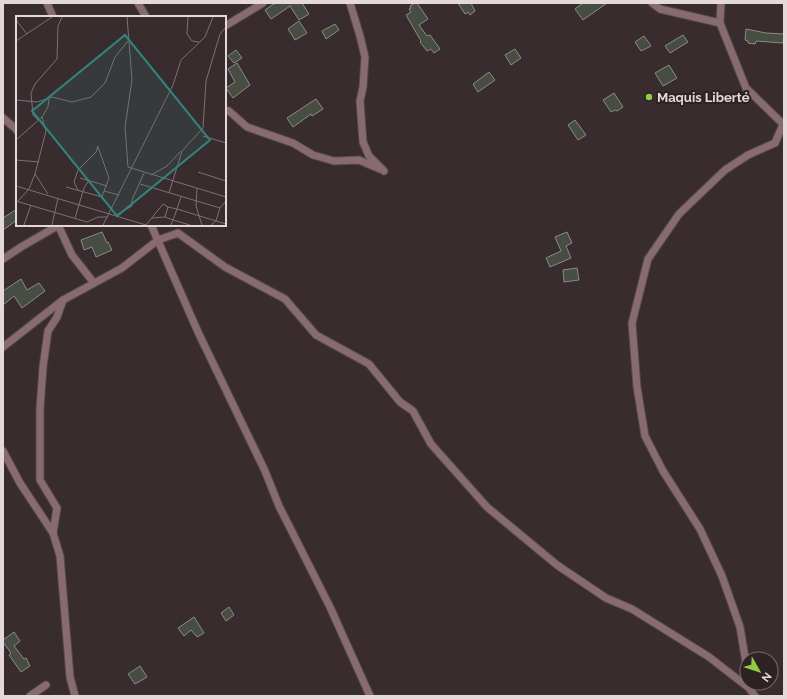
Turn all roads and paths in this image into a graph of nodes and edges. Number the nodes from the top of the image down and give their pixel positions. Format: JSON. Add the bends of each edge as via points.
{"nodes":[{"id":1,"x":46,"y":3,"type":"edge"},
{"id":2,"x":138,"y":3,"type":"edge"},
{"id":3,"x":350,"y":3,"type":"edge"},
{"id":4,"x":652,"y":3,"type":"edge"},
{"id":5,"x":721,"y":3,"type":"edge"},
{"id":6,"x":260,"y":4,"type":"edge"},
{"id":7,"x":52,"y":16,"type":"edge"},
{"id":8,"x":145,"y":16,"type":"edge"},
{"id":9,"x":720,"y":23,"type":"junction"},
{"id":10,"x":226,"y":25,"type":"edge"},
{"id":11,"x":226,"y":110,"type":"edge"},
{"id":12,"x":3,"y":118,"type":"edge"},
{"id":13,"x":784,"y":124,"type":"edge"},
{"id":14,"x":16,"y":128,"type":"edge"},
{"id":15,"x":56,"y":226,"type":"edge"},
{"id":16,"x":58,"y":226,"type":"edge"},
{"id":17,"x":151,"y":226,"type":"edge"},
{"id":18,"x":158,"y":240,"type":"junction"},
{"id":19,"x":3,"y":259,"type":"edge"},
{"id":20,"x":94,"y":283,"type":"junction"},
{"id":21,"x":63,"y":300,"type":"junction"},
{"id":22,"x":3,"y":347,"type":"edge"},
{"id":23,"x":3,"y":451,"type":"edge"},
{"id":24,"x":53,"y":533,"type":"junction"},
{"id":25,"x":744,"y":651,"type":"edge"},
{"id":26,"x":739,"y":679,"type":"edge"},
{"id":27,"x":46,"y":685,"type":"dead end"},
{"id":28,"x":30,"y":696,"type":"edge"},
{"id":29,"x":75,"y":696,"type":"edge"},
{"id":30,"x":370,"y":696,"type":"edge"}],
"edges":[{"from":1,"to":7,"type":"street"},
{"from":2,"to":8,"type":"street"},
{"from":3,"to":11,"type":"street","via":[[365,57],[360,101],[363,142],[369,156],[384,171],[359,160],[334,162],[313,155],[292,143],[247,127]]},
{"from":4,"to":9,"type":"street","via":[[660,9]]},
{"from":5,"to":9,"type":"street"},
{"from":6,"to":10,"type":"street"},
{"from":9,"to":13,"type":"street","via":[[746,88]]},
{"from":12,"to":14,"type":"street"},
{"from":13,"to":25,"type":"street","via":[[775,143],[725,170],[679,214],[648,259],[632,323],[637,387],[645,436],[663,471],[700,529],[722,576],[740,627]]},
{"from":15,"to":19,"type":"street"},
{"from":16,"to":20,"type":"street","via":[[72,255]]},
{"from":17,"to":18,"type":"street"},
{"from":18,"to":20,"type":"street","via":[[122,268]]},
{"from":18,"to":26,"type":"street","via":[[178,233],[225,267],[285,299],[316,335],[369,364],[400,402],[413,411],[431,444],[487,507],[508,526],[563,570],[606,598],[632,609],[709,657]]},
{"from":18,"to":30,"type":"street","via":[[198,332]]},
{"from":20,"to":21,"type":"street"},
{"from":21,"to":22,"type":"street"},
{"from":21,"to":24,"type":"street","via":[[57,317],[48,331],[40,409],[40,480],[57,508]]},
{"from":23,"to":24,"type":"street","via":[[20,483]]},
{"from":24,"to":29,"type":"street","via":[[60,556],[70,677]]},
{"from":27,"to":28,"type":"street"}]}
